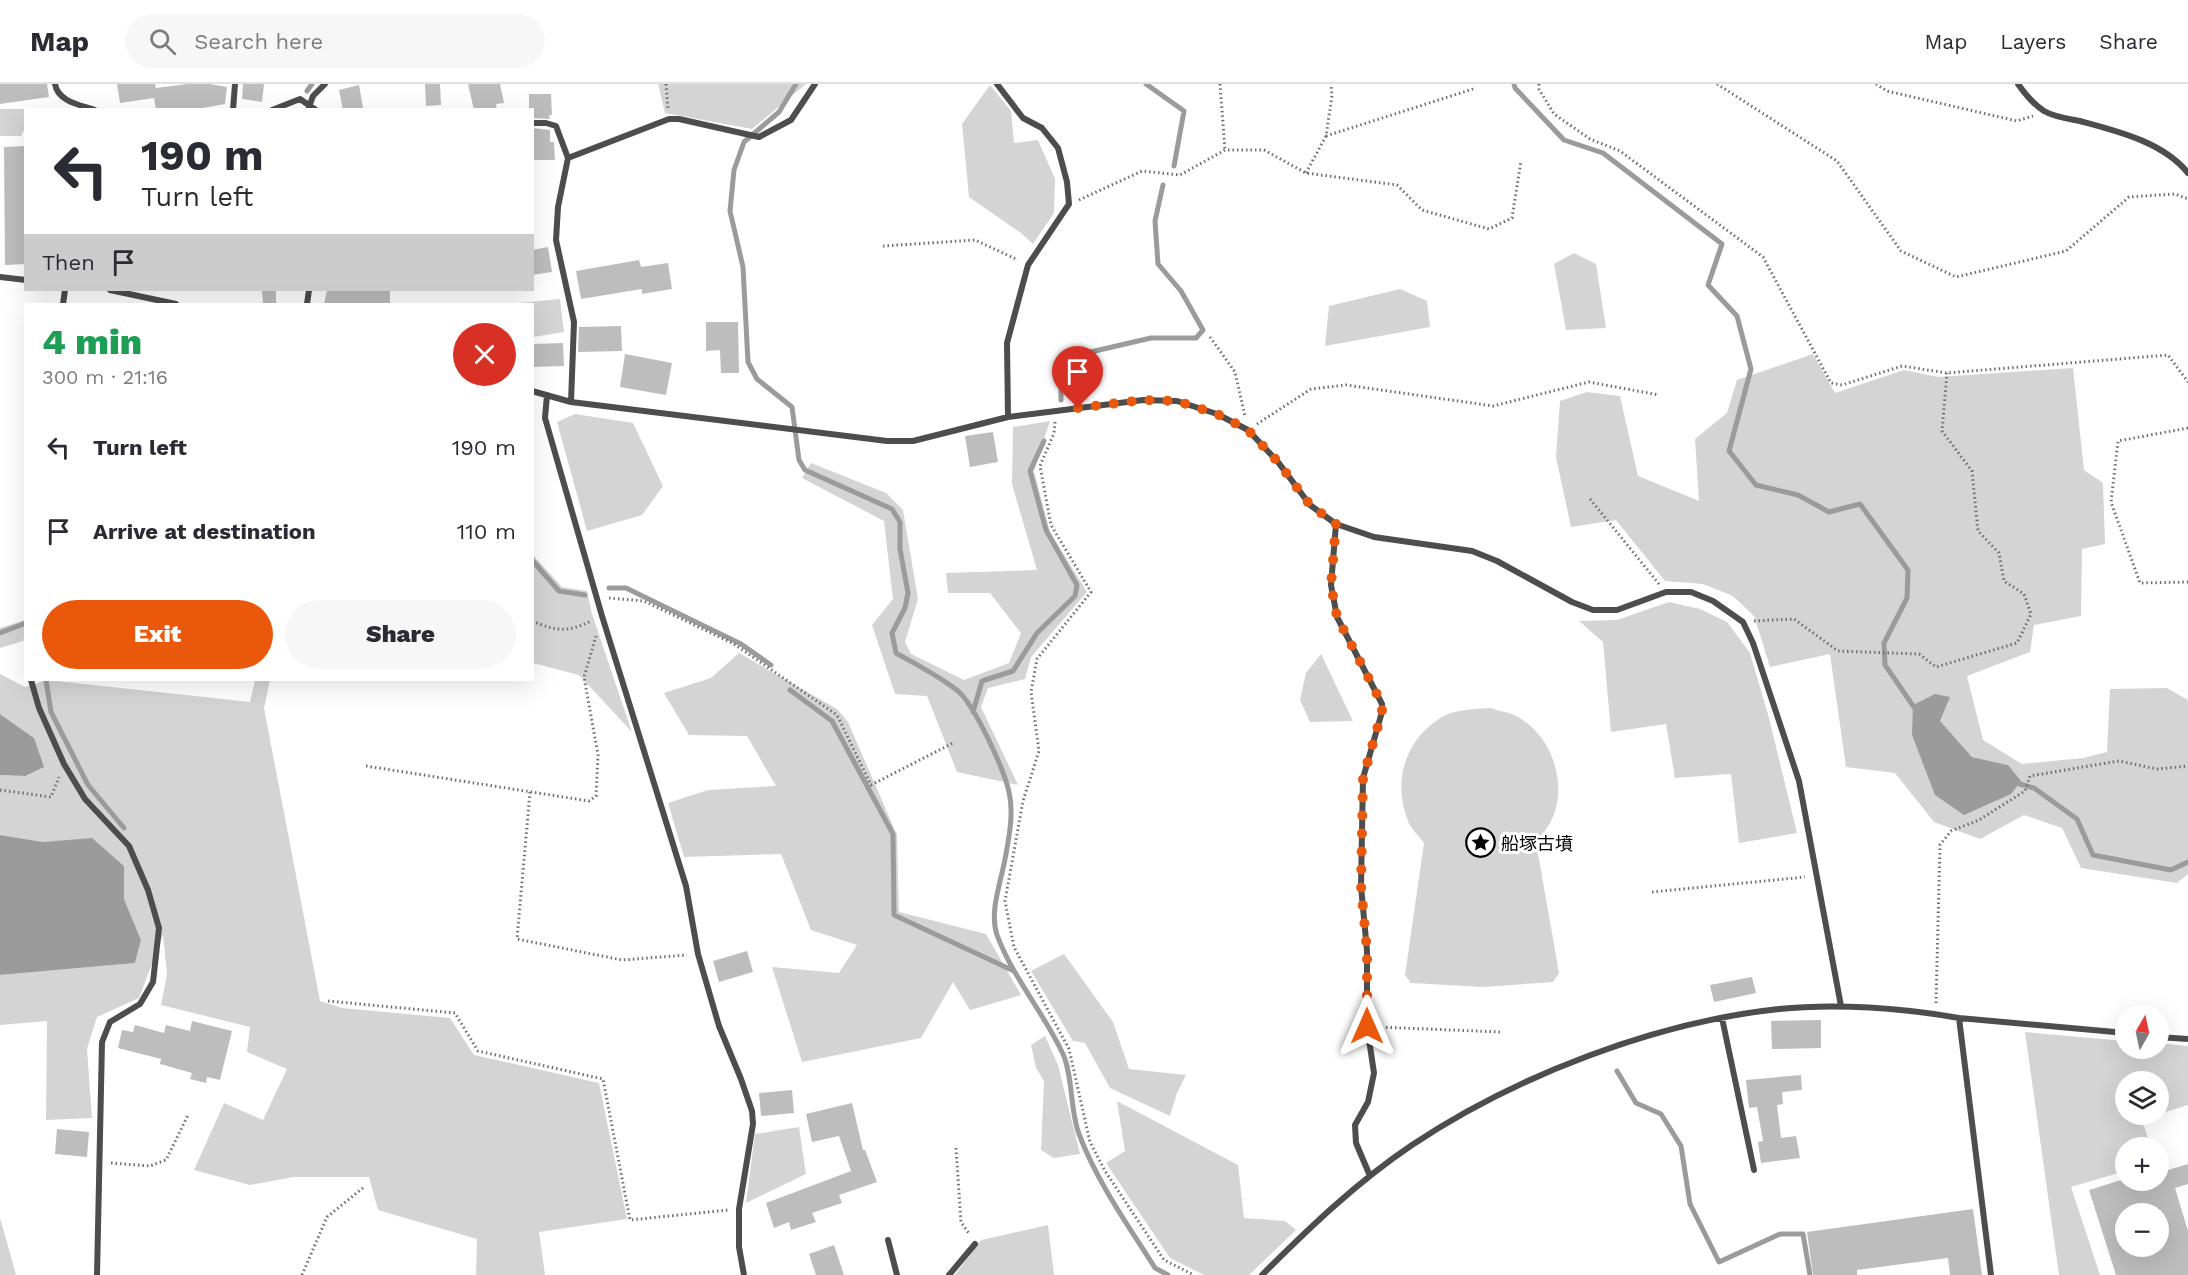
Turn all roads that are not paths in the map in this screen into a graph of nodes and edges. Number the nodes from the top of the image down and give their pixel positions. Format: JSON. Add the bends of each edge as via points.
{"nodes":[{"id":1,"x":55,"y":84,"type":"edge"},
{"id":2,"x":235,"y":84,"type":"edge"},
{"id":3,"x":326,"y":84,"type":"edge"},
{"id":4,"x":814,"y":84,"type":"edge"},
{"id":5,"x":997,"y":84,"type":"edge"},
{"id":6,"x":2018,"y":84,"type":"edge"},
{"id":7,"x":309,"y":107,"type":"edge"},
{"id":8,"x":90,"y":108,"type":"edge"},
{"id":9,"x":232,"y":108,"type":"edge"},
{"id":10,"x":277,"y":108,"type":"edge"},
{"id":11,"x":534,"y":123,"type":"edge"},
{"id":12,"x":568,"y":158,"type":"junction"},
{"id":13,"x":2188,"y":173,"type":"edge"},
{"id":14,"x":0,"y":277,"type":"edge"},
{"id":15,"x":24,"y":280,"type":"edge"},
{"id":16,"x":116,"y":291,"type":"edge"},
{"id":17,"x":173,"y":303,"type":"edge"},
{"id":18,"x":534,"y":392,"type":"edge"},
{"id":19,"x":547,"y":395,"type":"junction"},
{"id":20,"x":571,"y":402,"type":"junction"},
{"id":21,"x":1008,"y":417,"type":"junction"},
{"id":22,"x":1336,"y":524,"type":"junction"},
{"id":23,"x":31,"y":681,"type":"edge"},
{"id":24,"x":1841,"y":1006,"type":"junction"},
{"id":25,"x":1722,"y":1018,"type":"junction"},
{"id":26,"x":1959,"y":1018,"type":"junction"},
{"id":27,"x":2115,"y":1033,"type":"edge"},
{"id":28,"x":2169,"y":1037,"type":"edge"},
{"id":29,"x":2188,"y":1039,"type":"edge"},
{"id":30,"x":1754,"y":1170,"type":"dead end"},
{"id":31,"x":1370,"y":1176,"type":"junction"},
{"id":32,"x":888,"y":1240,"type":"dead end"},
{"id":33,"x":975,"y":1244,"type":"road end"},
{"id":34,"x":97,"y":1275,"type":"edge"},
{"id":35,"x":744,"y":1275,"type":"edge"},
{"id":36,"x":897,"y":1275,"type":"edge"},
{"id":37,"x":949,"y":1275,"type":"edge"},
{"id":38,"x":1262,"y":1275,"type":"edge"},
{"id":39,"x":1991,"y":1275,"type":"edge"}],
"edges":[{"from":1,"to":8,"type":"street","via":[[66,99]]},
{"from":2,"to":9,"type":"street"},
{"from":3,"to":7,"type":"street","via":[[313,96]]},
{"from":4,"to":12,"type":"street","via":[[791,120],[759,137],[679,118]]},
{"from":5,"to":21,"type":"street","via":[[1023,118],[1042,128],[1058,148],[1069,204],[1028,265],[1006,343]]},
{"from":6,"to":13,"type":"street","via":[[2045,112],[2116,130],[2143,142]]},
{"from":7,"to":10,"type":"street","via":[[300,99]]},
{"from":11,"to":12,"type":"street","via":[[556,126]]},
{"from":12,"to":20,"type":"street","via":[[556,240],[574,322]]},
{"from":14,"to":15,"type":"street"},
{"from":16,"to":17,"type":"street"},
{"from":18,"to":19,"type":"street"},
{"from":19,"to":20,"type":"street"},
{"from":19,"to":35,"type":"street","via":[[545,418],[686,886],[698,954],[718,1026],[752,1111],[739,1209]]},
{"from":20,"to":21,"type":"street","via":[[887,441],[913,441]]},
{"from":21,"to":22,"type":"street","via":[[1143,400],[1177,401],[1217,414],[1248,430],[1310,505]]},
{"from":22,"to":24,"type":"street","via":[[1374,537],[1472,551],[1593,610],[1617,610],[1666,592],[1691,592],[1713,601],[1743,622],[1798,781]]},
{"from":22,"to":31,"type":"street","via":[[1331,585],[1337,617],[1382,704],[1363,778],[1361,886],[1367,951],[1367,1026],[1374,1072],[1368,1102],[1354,1125],[1356,1143]]},
{"from":23,"to":34,"type":"street","via":[[64,764],[85,799],[129,846],[159,928],[153,982],[140,1004],[110,1022],[102,1042]]},
{"from":24,"to":25,"type":"street","via":[[1779,1008]]},
{"from":24,"to":26,"type":"street"},
{"from":25,"to":30,"type":"street"},
{"from":25,"to":31,"type":"street","via":[[1656,1033],[1523,1083],[1457,1118]]},
{"from":26,"to":27,"type":"street"},
{"from":26,"to":39,"type":"street"},
{"from":28,"to":29,"type":"street"},
{"from":31,"to":38,"type":"street","via":[[1332,1206]]},
{"from":32,"to":36,"type":"street"},
{"from":33,"to":37,"type":"street"}]}
